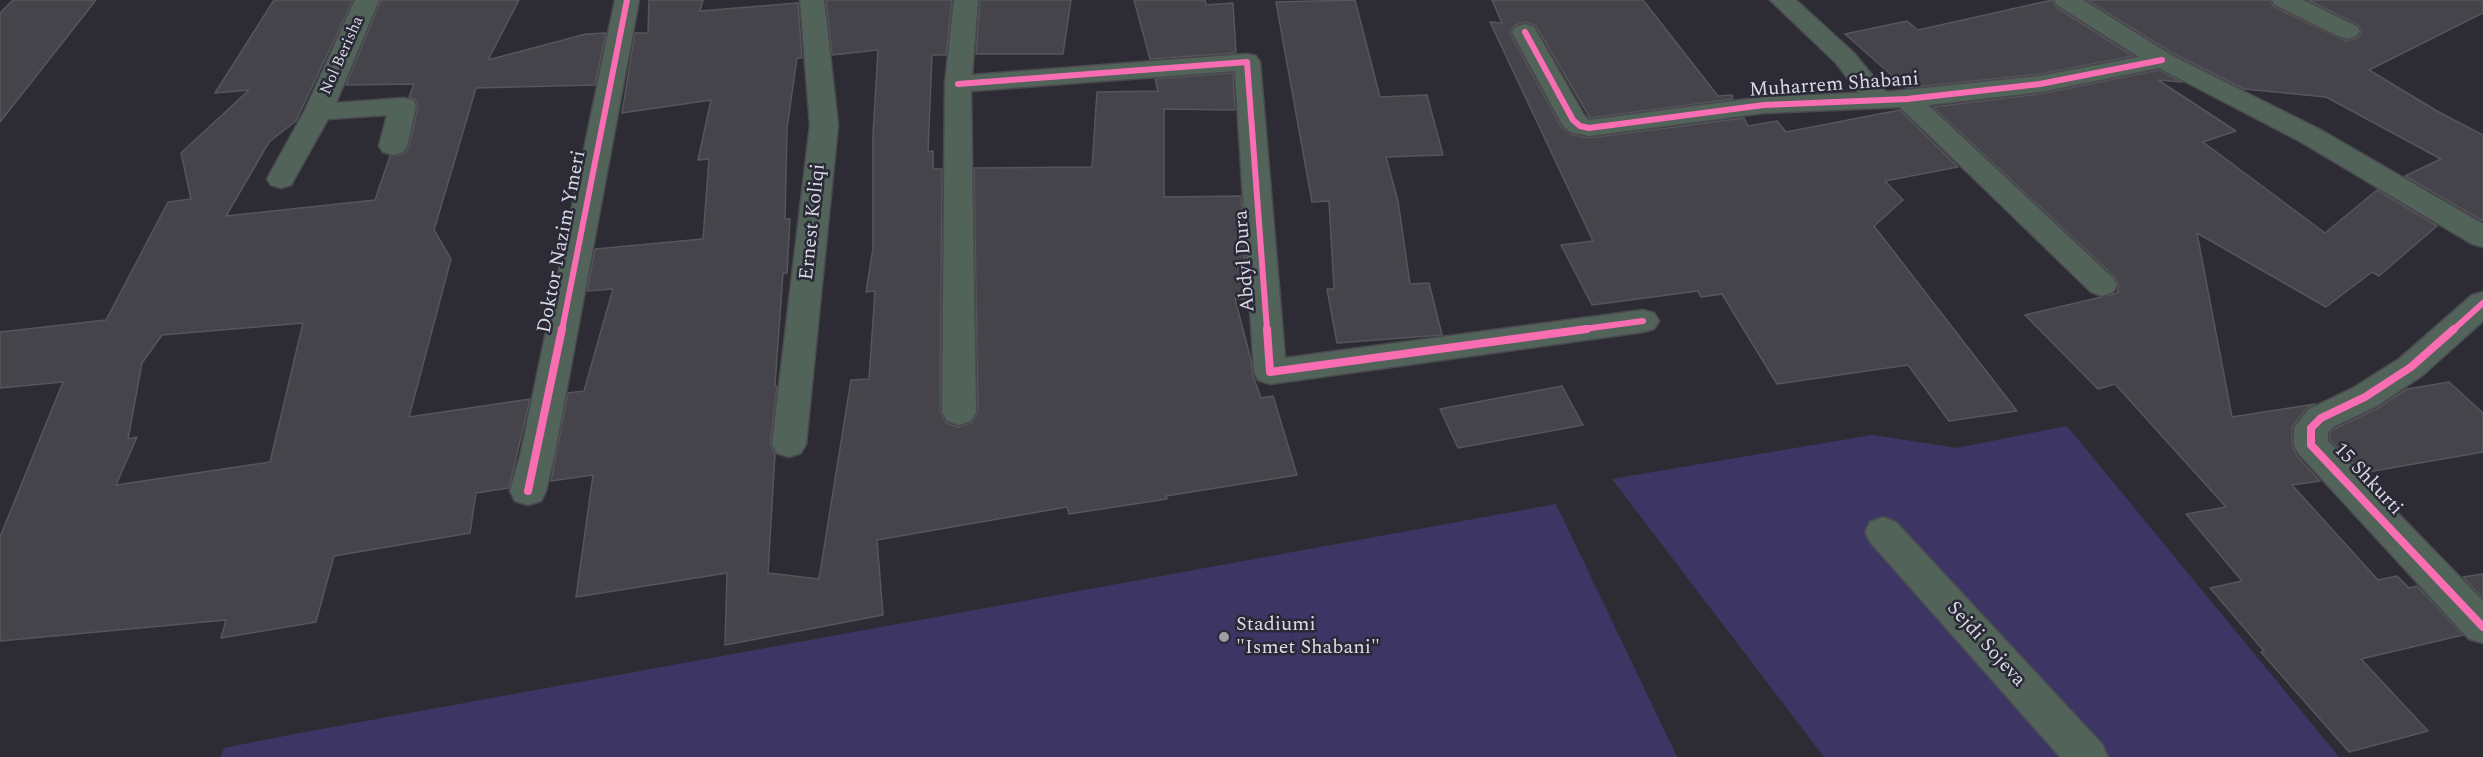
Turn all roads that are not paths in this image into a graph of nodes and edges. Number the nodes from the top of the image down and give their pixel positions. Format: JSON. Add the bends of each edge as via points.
{"nodes":[{"id":1,"x":367,"y":0,"type":"edge"},
{"id":2,"x":627,"y":0,"type":"edge"},
{"id":3,"x":812,"y":0,"type":"edge"},
{"id":4,"x":966,"y":0,"type":"edge"},
{"id":5,"x":1782,"y":0,"type":"edge"},
{"id":6,"x":2066,"y":0,"type":"edge"},
{"id":7,"x":2284,"y":0,"type":"edge"},
{"id":8,"x":2347,"y":31,"type":"dead end"},
{"id":9,"x":1525,"y":32,"type":"dead end"},
{"id":10,"x":2162,"y":60,"type":"junction"},
{"id":11,"x":958,"y":84,"type":"junction"},
{"id":12,"x":1907,"y":99,"type":"junction"},
{"id":13,"x":1878,"y":100,"type":"junction"},
{"id":14,"x":318,"y":112,"type":"junction"},
{"id":15,"x":393,"y":146,"type":"dead end"},
{"id":16,"x":281,"y":179,"type":"dead end"},
{"id":17,"x":2483,"y":237,"type":"edge"},
{"id":18,"x":2102,"y":285,"type":"dead end"},
{"id":19,"x":2483,"y":303,"type":"edge"},
{"id":20,"x":1643,"y":321,"type":"dead end"},
{"id":21,"x":959,"y":412,"type":"dead end"},
{"id":22,"x":789,"y":444,"type":"dead end"},
{"id":23,"x":528,"y":490,"type":"dead end"},
{"id":24,"x":1883,"y":532,"type":"dead end"},
{"id":25,"x":2483,"y":627,"type":"edge"},
{"id":26,"x":2087,"y":757,"type":"edge"}],
"edges":[{"from":1,"to":14,"type":"street","name":"Nol Berisha"},
{"from":2,"to":23,"type":"street","name":"Doktor Nazim Ymeri"},
{"from":3,"to":22,"type":"street","name":"Ernest Koliqi","via":[[824,125]]},
{"from":4,"to":11,"type":"street"},
{"from":5,"to":13,"type":"street","name":"Muharrem Shabani","via":[[1845,58]]},
{"from":6,"to":10,"type":"street"},
{"from":7,"to":8,"type":"street"},
{"from":9,"to":13,"type":"street","name":"Muharrem Shabani","via":[[1573,120],[1589,128],[1764,105]]},
{"from":10,"to":12,"type":"street","name":"Muharrem Shabani","via":[[2040,84]]},
{"from":10,"to":17,"type":"street","via":[[2311,136]]},
{"from":11,"to":20,"type":"street","name":"Abdyl Dura","via":[[1247,62],[1270,372]]},
{"from":11,"to":21,"type":"street"},
{"from":12,"to":13,"type":"street","name":"Muharrem Shabani"},
{"from":12,"to":18,"type":"street","name":"Muharrem Shabani"},
{"from":14,"to":15,"type":"street","name":"Nol Berisha","via":[[403,106]]},
{"from":14,"to":16,"type":"street","name":"Nol Berisha"},
{"from":19,"to":25,"type":"street","name":"15 Shkurti","via":[[2411,367],[2365,397],[2321,418],[2311,428],[2312,445]]},
{"from":24,"to":26,"type":"street","name":"Sejdi Sojeva"}]}
